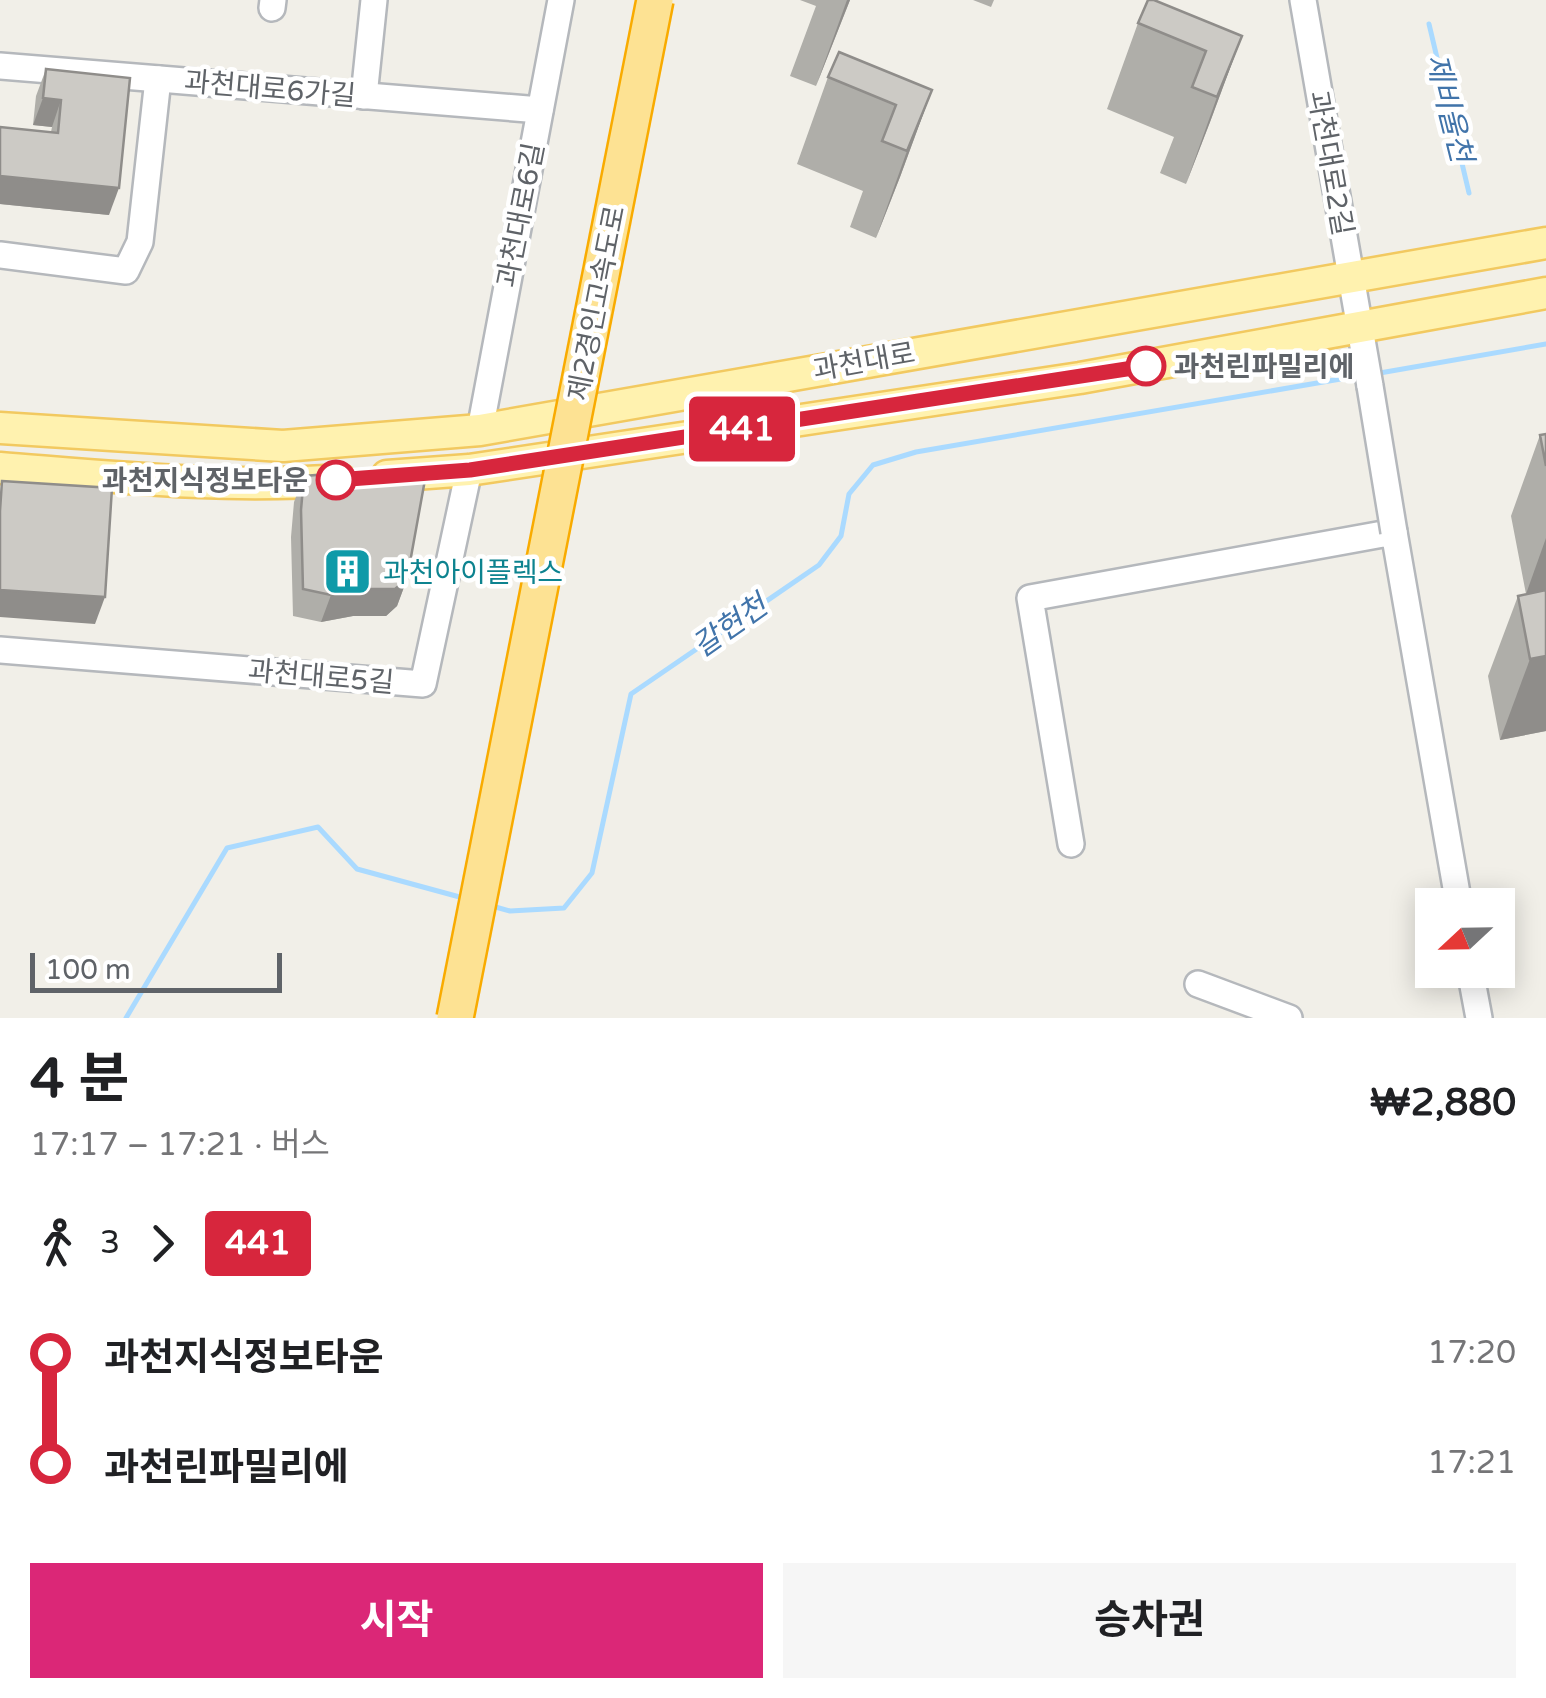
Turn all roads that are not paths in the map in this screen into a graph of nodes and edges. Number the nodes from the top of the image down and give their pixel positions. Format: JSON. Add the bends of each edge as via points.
{"nodes":[{"id":1,"x":374,"y":0,"type":"edge"},
{"id":2,"x":560,"y":0,"type":"edge"},
{"id":3,"x":634,"y":0,"type":"edge"},
{"id":4,"x":656,"y":0,"type":"edge"},
{"id":5,"x":1303,"y":0,"type":"edge"},
{"id":6,"x":0,"y":66,"type":"edge"},
{"id":7,"x":158,"y":79,"type":"junction"},
{"id":8,"x":364,"y":96,"type":"junction"},
{"id":9,"x":540,"y":110,"type":"junction"},
{"id":10,"x":1546,"y":244,"type":"edge"},
{"id":11,"x":0,"y":254,"type":"edge"},
{"id":12,"x":1351,"y":276,"type":"junction"},
{"id":13,"x":1546,"y":292,"type":"edge"},
{"id":14,"x":1360,"y":327,"type":"junction"},
{"id":15,"x":0,"y":428,"type":"edge"},
{"id":16,"x":480,"y":430,"type":"junction"},
{"id":17,"x":0,"y":468,"type":"edge"},
{"id":18,"x":470,"y":470,"type":"junction"},
{"id":19,"x":1394,"y":532,"type":"junction"},
{"id":20,"x":0,"y":650,"type":"edge"},
{"id":21,"x":1071,"y":844,"type":"dead end"},
{"id":22,"x":1456,"y":888,"type":"edge"},
{"id":23,"x":1198,"y":984,"type":"dead end"},
{"id":24,"x":1473,"y":988,"type":"edge"},
{"id":25,"x":434,"y":1018,"type":"edge"},
{"id":26,"x":455,"y":1018,"type":"edge"},
{"id":27,"x":1289,"y":1018,"type":"edge"},
{"id":28,"x":1478,"y":1018,"type":"edge"}],
"edges":[{"from":1,"to":8,"type":"street"},
{"from":2,"to":9,"type":"street","name":"과천대로6길"},
{"from":3,"to":25,"type":"highway","name":"제2경인고속도로"},
{"from":4,"to":26,"type":"highway","name":"제2경인고속도로","bridge":true},
{"from":5,"to":12,"type":"street","name":"과천대로2길"},
{"from":6,"to":7,"type":"street","name":"과천대로6가길"},
{"from":7,"to":8,"type":"street","name":"과천대로6가길"},
{"from":7,"to":11,"type":"street","via":[[140,242],[126,271]]},
{"from":8,"to":9,"type":"street","name":"과천대로6가길"},
{"from":9,"to":16,"type":"street","name":"과천대로6길"},
{"from":10,"to":12,"type":"main road","name":"과천대로"},
{"from":12,"to":14,"type":"street","name":"과천대로2길"},
{"from":12,"to":16,"type":"main road","name":"과천대로"},
{"from":13,"to":14,"type":"main road","name":"과천대로"},
{"from":14,"to":18,"type":"main road","name":"과천대로","via":[[1080,378]]},
{"from":14,"to":19,"type":"street","name":"과천대로2길","bridge":true},
{"from":15,"to":16,"type":"main road","name":"과천대로","via":[[283,446]]},
{"from":17,"to":18,"type":"main road","name":"과천대로","via":[[276,484]]},
{"from":18,"to":20,"type":"street","name":"과천대로5길","via":[[423,684]]},
{"from":19,"to":21,"type":"street","via":[[1030,598]]},
{"from":19,"to":22,"type":"street","name":"과천대로2길"},
{"from":23,"to":27,"type":"street"},
{"from":24,"to":28,"type":"street"}]}
